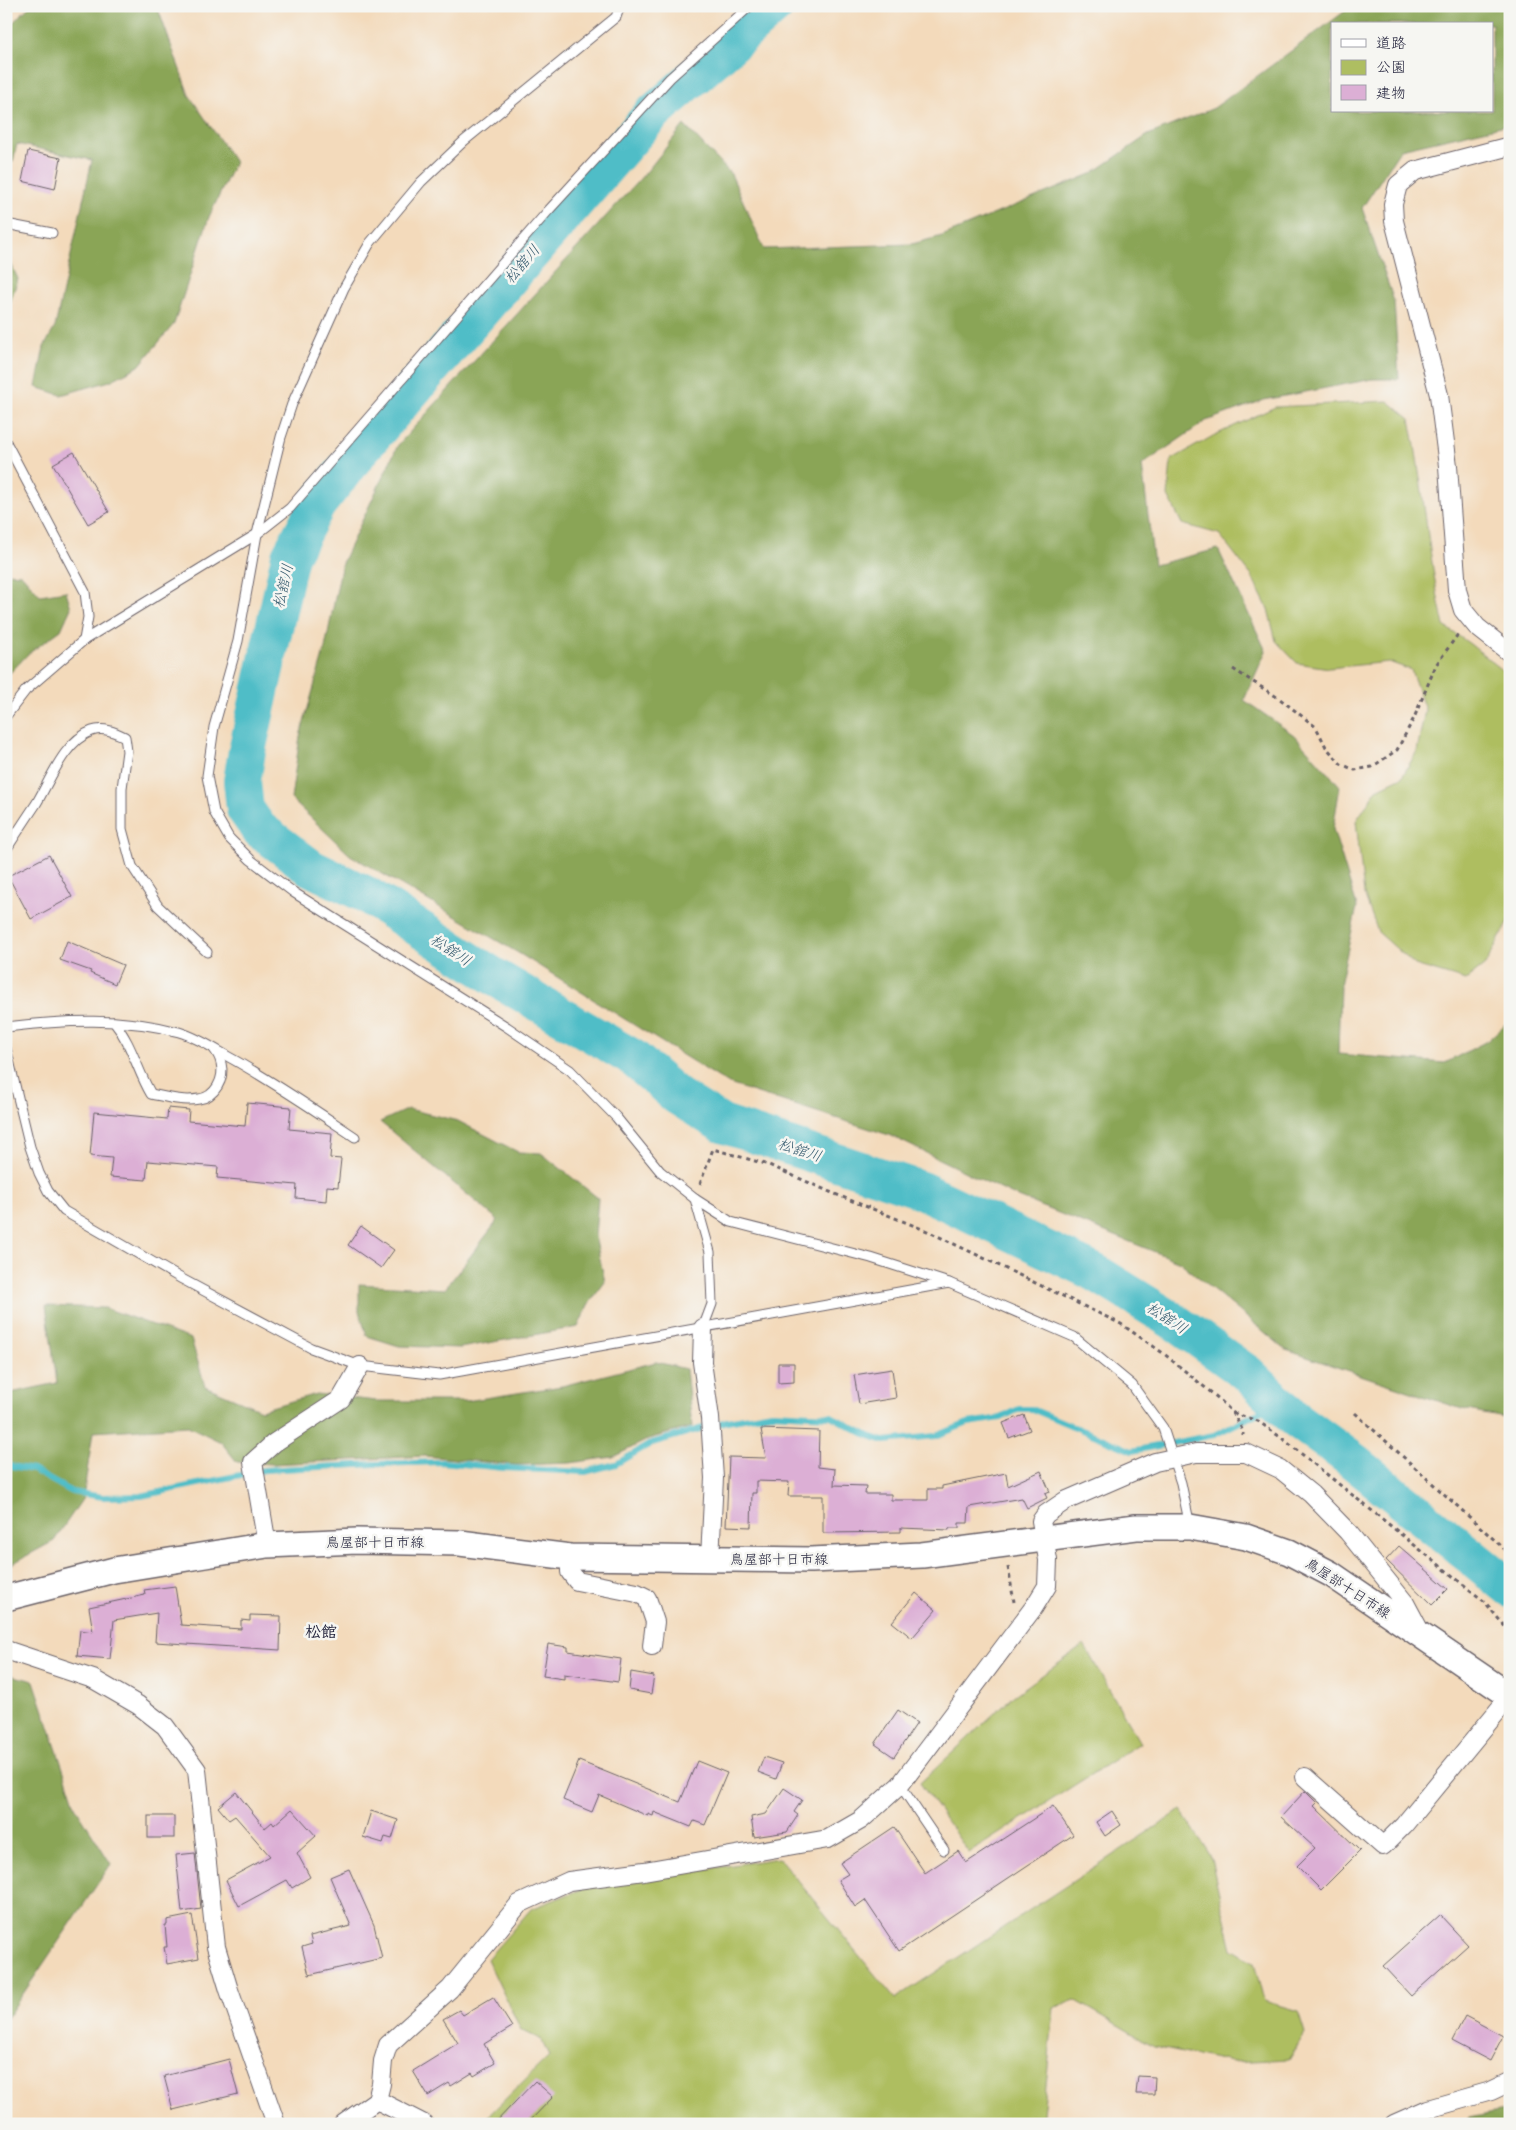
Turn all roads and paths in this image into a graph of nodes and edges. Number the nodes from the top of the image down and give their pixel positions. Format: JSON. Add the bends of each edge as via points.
{"nodes":[{"id":1,"x":620,"y":6,"type":"edge"},
{"id":2,"x":750,"y":6,"type":"edge"},
{"id":3,"x":1510,"y":146,"type":"edge"},
{"id":4,"x":6,"y":224,"type":"edge"},
{"id":5,"x":52,"y":233,"type":"dead end"},
{"id":6,"x":6,"y":442,"type":"edge"},
{"id":7,"x":257,"y":534,"type":"junction"},
{"id":8,"x":1470,"y":618,"type":"junction"},
{"id":9,"x":84,"y":640,"type":"junction"},
{"id":10,"x":1510,"y":653,"type":"edge"},
{"id":11,"x":1233,"y":669,"type":"dead end"},
{"id":12,"x":6,"y":716,"type":"edge"},
{"id":13,"x":6,"y":850,"type":"edge"},
{"id":14,"x":207,"y":952,"type":"dead end"},
{"id":15,"x":114,"y":1022,"type":"junction"},
{"id":16,"x":6,"y":1027,"type":"edge"},
{"id":17,"x":6,"y":1048,"type":"edge"},
{"id":18,"x":214,"y":1048,"type":"junction"},
{"id":19,"x":355,"y":1137,"type":"dead end"},
{"id":20,"x":695,"y":1199,"type":"junction"},
{"id":21,"x":949,"y":1283,"type":"junction"},
{"id":22,"x":703,"y":1328,"type":"junction"},
{"id":23,"x":360,"y":1366,"type":"junction"},
{"id":24,"x":1233,"y":1413,"type":"junction"},
{"id":25,"x":1355,"y":1413,"type":"dead end"},
{"id":26,"x":1246,"y":1453,"type":"junction"},
{"id":27,"x":1172,"y":1457,"type":"junction"},
{"id":28,"x":1190,"y":1527,"type":"junction"},
{"id":29,"x":1044,"y":1540,"type":"junction"},
{"id":30,"x":267,"y":1545,"type":"junction"},
{"id":31,"x":1510,"y":1554,"type":"edge"},
{"id":32,"x":570,"y":1557,"type":"junction"},
{"id":33,"x":710,"y":1559,"type":"junction"},
{"id":34,"x":1007,"y":1565,"type":"dead end"},
{"id":35,"x":6,"y":1598,"type":"edge"},
{"id":36,"x":1023,"y":1620,"type":"junction"},
{"id":37,"x":1510,"y":1633,"type":"edge"},
{"id":38,"x":1424,"y":1639,"type":"junction"},
{"id":39,"x":652,"y":1646,"type":"dead end"},
{"id":40,"x":6,"y":1650,"type":"edge"},
{"id":41,"x":1510,"y":1696,"type":"edge"},
{"id":42,"x":1305,"y":1777,"type":"dead end"},
{"id":43,"x":900,"y":1785,"type":"junction"},
{"id":44,"x":944,"y":1850,"type":"dead end"},
{"id":45,"x":1510,"y":2082,"type":"edge"},
{"id":46,"x":377,"y":2100,"type":"junction"},
{"id":47,"x":276,"y":2124,"type":"edge"},
{"id":48,"x":343,"y":2124,"type":"edge"},
{"id":49,"x":424,"y":2124,"type":"edge"},
{"id":50,"x":1394,"y":2124,"type":"edge"}],
"edges":[{"from":1,"to":7,"type":"lane","via":[[616,17],[464,141],[421,182],[370,243],[344,288],[292,404]]},
{"from":2,"to":7,"type":"lane","via":[[670,78],[548,211],[296,500]]},
{"from":3,"to":8,"type":"street","via":[[1415,171],[1398,185],[1393,204],[1394,221],[1439,395],[1457,590],[1463,610]]},
{"from":4,"to":5,"type":"lane"},
{"from":6,"to":9,"type":"lane","via":[[85,592],[88,617]]},
{"from":7,"to":9,"type":"lane"},
{"from":7,"to":20,"type":"lane","via":[[238,641],[214,727],[207,776],[214,812],[228,838],[293,892],[570,1070],[616,1117],[660,1171]]},
{"from":8,"to":10,"type":"street"},
{"from":8,"to":11,"type":"path","via":[[1436,665],[1397,750],[1372,767],[1354,770],[1341,764],[1326,747],[1316,727]]},
{"from":9,"to":12,"type":"lane","via":[[26,690]]},
{"from":13,"to":14,"type":"lane","via":[[74,742],[92,731],[111,730],[125,737],[122,829],[132,866],[158,906]]},
{"from":15,"to":16,"type":"lane","via":[[80,1021]]},
{"from":15,"to":18,"type":"lane","via":[[181,1032]]},
{"from":15,"to":18,"type":"lane","via":[[129,1043],[140,1075],[151,1094],[200,1100],[215,1091],[221,1079],[222,1064]]},
{"from":17,"to":23,"type":"lane","via":[[39,1173],[64,1211],[311,1348]]},
{"from":18,"to":19,"type":"lane"},
{"from":20,"to":21,"type":"lane","via":[[731,1222],[871,1258]]},
{"from":20,"to":22,"type":"lane","via":[[710,1252],[712,1304]]},
{"from":20,"to":24,"type":"path","via":[[713,1148],[769,1165],[925,1230],[1121,1324],[1163,1353]]},
{"from":21,"to":22,"type":"lane"},
{"from":21,"to":27,"type":"lane","via":[[1074,1337],[1132,1386],[1163,1428]]},
{"from":22,"to":23,"type":"lane","via":[[439,1375]]},
{"from":22,"to":33,"type":"street","via":[[702,1362],[714,1478]]},
{"from":23,"to":30,"type":"street","via":[[341,1399],[274,1443],[254,1462]]},
{"from":24,"to":26,"type":"path","via":[[1243,1430]]},
{"from":24,"to":37,"type":"path","via":[[1258,1421],[1283,1439],[1485,1602]]},
{"from":25,"to":31,"type":"path"},
{"from":26,"to":27,"type":"street","via":[[1196,1453]]},
{"from":26,"to":38,"type":"street","via":[[1280,1469],[1311,1494],[1348,1532],[1405,1603]]},
{"from":27,"to":28,"type":"lane"},
{"from":27,"to":29,"type":"street","via":[[1132,1471],[1046,1514],[1041,1521]]},
{"from":28,"to":29,"type":"main road","name":"鳥屋部十日市線","via":[[1136,1527]]},
{"from":28,"to":38,"type":"main road","name":"鳥屋部十日市線","via":[[1246,1537],[1289,1552],[1350,1586]]},
{"from":29,"to":33,"type":"main road","name":"鳥屋部十日市線","via":[[922,1555],[812,1560]]},
{"from":29,"to":36,"type":"street","via":[[1048,1560],[1047,1586]]},
{"from":30,"to":32,"type":"main road","name":"鳥屋部十日市線","via":[[357,1541],[460,1543]]},
{"from":30,"to":35,"type":"main road","name":"鳥屋部十日市線","via":[[114,1570]]},
{"from":32,"to":33,"type":"main road","name":"鳥屋部十日市線"},
{"from":32,"to":39,"type":"street","via":[[570,1572],[577,1581],[647,1598],[655,1622]]},
{"from":34,"to":36,"type":"path","via":[[1015,1609]]},
{"from":36,"to":43,"type":"street"},
{"from":38,"to":41,"type":"main road","name":"鳥屋部十日市線"},
{"from":40,"to":47,"type":"street","via":[[93,1679],[138,1704],[165,1726],[197,1770],[216,1947]]},
{"from":41,"to":42,"type":"street","via":[[1383,1846]]},
{"from":43,"to":44,"type":"lane"},
{"from":43,"to":46,"type":"street","via":[[861,1820],[828,1839],[569,1881],[519,1904],[450,1989],[388,2045]]},
{"from":45,"to":50,"type":"street","via":[[1491,2091],[1428,2109]]},
{"from":46,"to":48,"type":"street"},
{"from":46,"to":49,"type":"street"}]}
